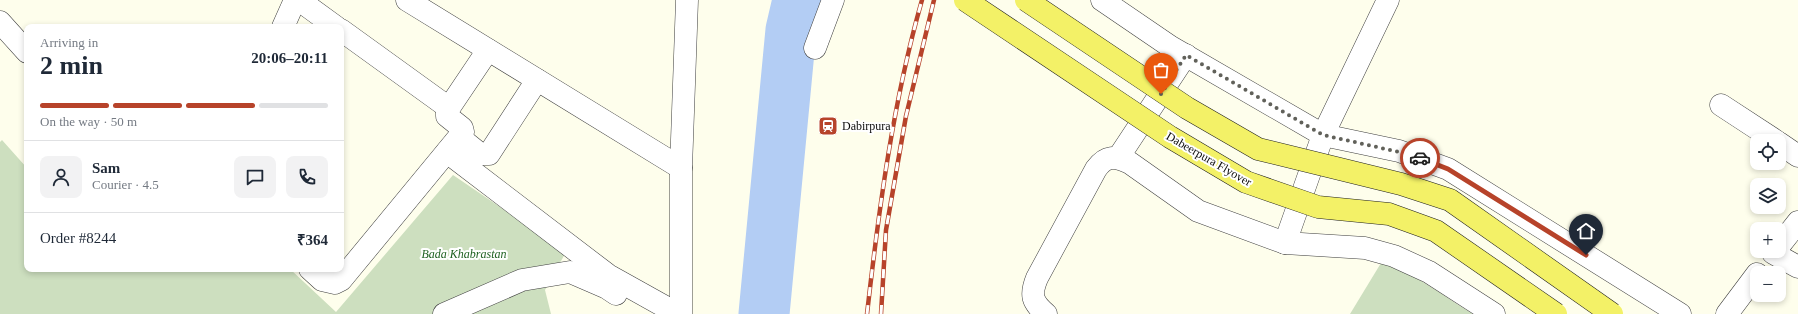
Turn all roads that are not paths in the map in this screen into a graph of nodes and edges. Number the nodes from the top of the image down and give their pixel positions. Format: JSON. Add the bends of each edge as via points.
{"nodes":[{"id":1,"x":295,"y":0,"type":"edge"},
{"id":2,"x":299,"y":0,"type":"edge"},
{"id":3,"x":407,"y":0,"type":"edge"},
{"id":4,"x":687,"y":0,"type":"edge"},
{"id":5,"x":833,"y":0,"type":"edge"},
{"id":6,"x":965,"y":0,"type":"edge"},
{"id":7,"x":1026,"y":0,"type":"edge"},
{"id":8,"x":1102,"y":0,"type":"edge"},
{"id":9,"x":1388,"y":0,"type":"edge"},
{"id":10,"x":0,"y":22,"type":"edge"},
{"id":11,"x":285,"y":24,"type":"edge"},
{"id":12,"x":332,"y":24,"type":"edge"},
{"id":13,"x":344,"y":32,"type":"edge"},
{"id":14,"x":815,"y":48,"type":"dead end"},
{"id":15,"x":24,"y":49,"type":"edge"},
{"id":16,"x":488,"y":50,"type":"junction"},
{"id":17,"x":1186,"y":55,"type":"junction"},
{"id":18,"x":538,"y":80,"type":"junction"},
{"id":19,"x":1721,"y":105,"type":"dead end"},
{"id":20,"x":449,"y":108,"type":"junction"},
{"id":21,"x":1765,"y":134,"type":"edge"},
{"id":22,"x":1323,"y":135,"type":"junction"},
{"id":23,"x":453,"y":145,"type":"junction"},
{"id":24,"x":1786,"y":148,"type":"edge"},
{"id":25,"x":1798,"y":156,"type":"edge"},
{"id":26,"x":1118,"y":158,"type":"junction"},
{"id":27,"x":681,"y":168,"type":"junction"},
{"id":28,"x":1798,"y":222,"type":"edge"},
{"id":29,"x":1786,"y":237,"type":"edge"},
{"id":30,"x":1285,"y":243,"type":"junction"},
{"id":31,"x":1786,"y":258,"type":"edge"},
{"id":32,"x":1798,"y":267,"type":"edge"},
{"id":33,"x":313,"y":272,"type":"edge"},
{"id":34,"x":1750,"y":284,"type":"edge"},
{"id":35,"x":652,"y":300,"type":"junction"},
{"id":36,"x":444,"y":314,"type":"edge"},
{"id":37,"x":678,"y":314,"type":"edge"},
{"id":38,"x":681,"y":314,"type":"edge"},
{"id":39,"x":1046,"y":314,"type":"edge"},
{"id":40,"x":1494,"y":314,"type":"edge"},
{"id":41,"x":1556,"y":314,"type":"edge"},
{"id":42,"x":1612,"y":314,"type":"edge"},
{"id":43,"x":1680,"y":314,"type":"edge"},
{"id":44,"x":1727,"y":314,"type":"edge"}],
"edges":[{"from":1,"to":11,"type":"street"},
{"from":2,"to":12,"type":"street"},
{"from":3,"to":16,"type":"street"},
{"from":4,"to":27,"type":"street"},
{"from":5,"to":14,"type":"street"},
{"from":6,"to":41,"type":"main road","name":"Dabeerpura Flyover","bridge":true,"via":[[1170,137],[1246,182],[1318,207],[1389,214],[1436,231]]},
{"from":7,"to":42,"type":"main road","bridge":true,"via":[[1187,108],[1258,149],[1401,184],[1450,200]]},
{"from":8,"to":17,"type":"street"},
{"from":9,"to":22,"type":"street"},
{"from":10,"to":15,"type":"street"},
{"from":13,"to":20,"type":"street"},
{"from":16,"to":18,"type":"street"},
{"from":16,"to":20,"type":"street"},
{"from":17,"to":22,"type":"street"},
{"from":17,"to":26,"type":"street"},
{"from":18,"to":23,"type":"street","via":[[489,154],[480,154]]},
{"from":18,"to":27,"type":"street"},
{"from":19,"to":21,"type":"street"},
{"from":20,"to":23,"type":"street","via":[[447,116],[462,128],[463,132]]},
{"from":22,"to":30,"type":"street"},
{"from":22,"to":43,"type":"street","via":[[1399,152],[1448,169]]},
{"from":23,"to":33,"type":"street","via":[[341,280],[335,283],[322,280]]},
{"from":23,"to":35,"type":"street","via":[[608,275]]},
{"from":24,"to":25,"type":"street"},
{"from":26,"to":30,"type":"street","via":[[1130,163],[1198,211]]},
{"from":26,"to":39,"type":"street","via":[[1102,162],[1096,169],[1037,278],[1033,287],[1033,299]]},
{"from":27,"to":38,"type":"street"},
{"from":28,"to":29,"type":"street"},
{"from":30,"to":40,"type":"street","via":[[1365,248],[1394,256],[1429,272]]},
{"from":31,"to":32,"type":"street"},
{"from":34,"to":44,"type":"street"},
{"from":35,"to":36,"type":"street","via":[[642,308],[633,307],[607,288],[570,272],[522,280]]},
{"from":35,"to":37,"type":"street"}]}
